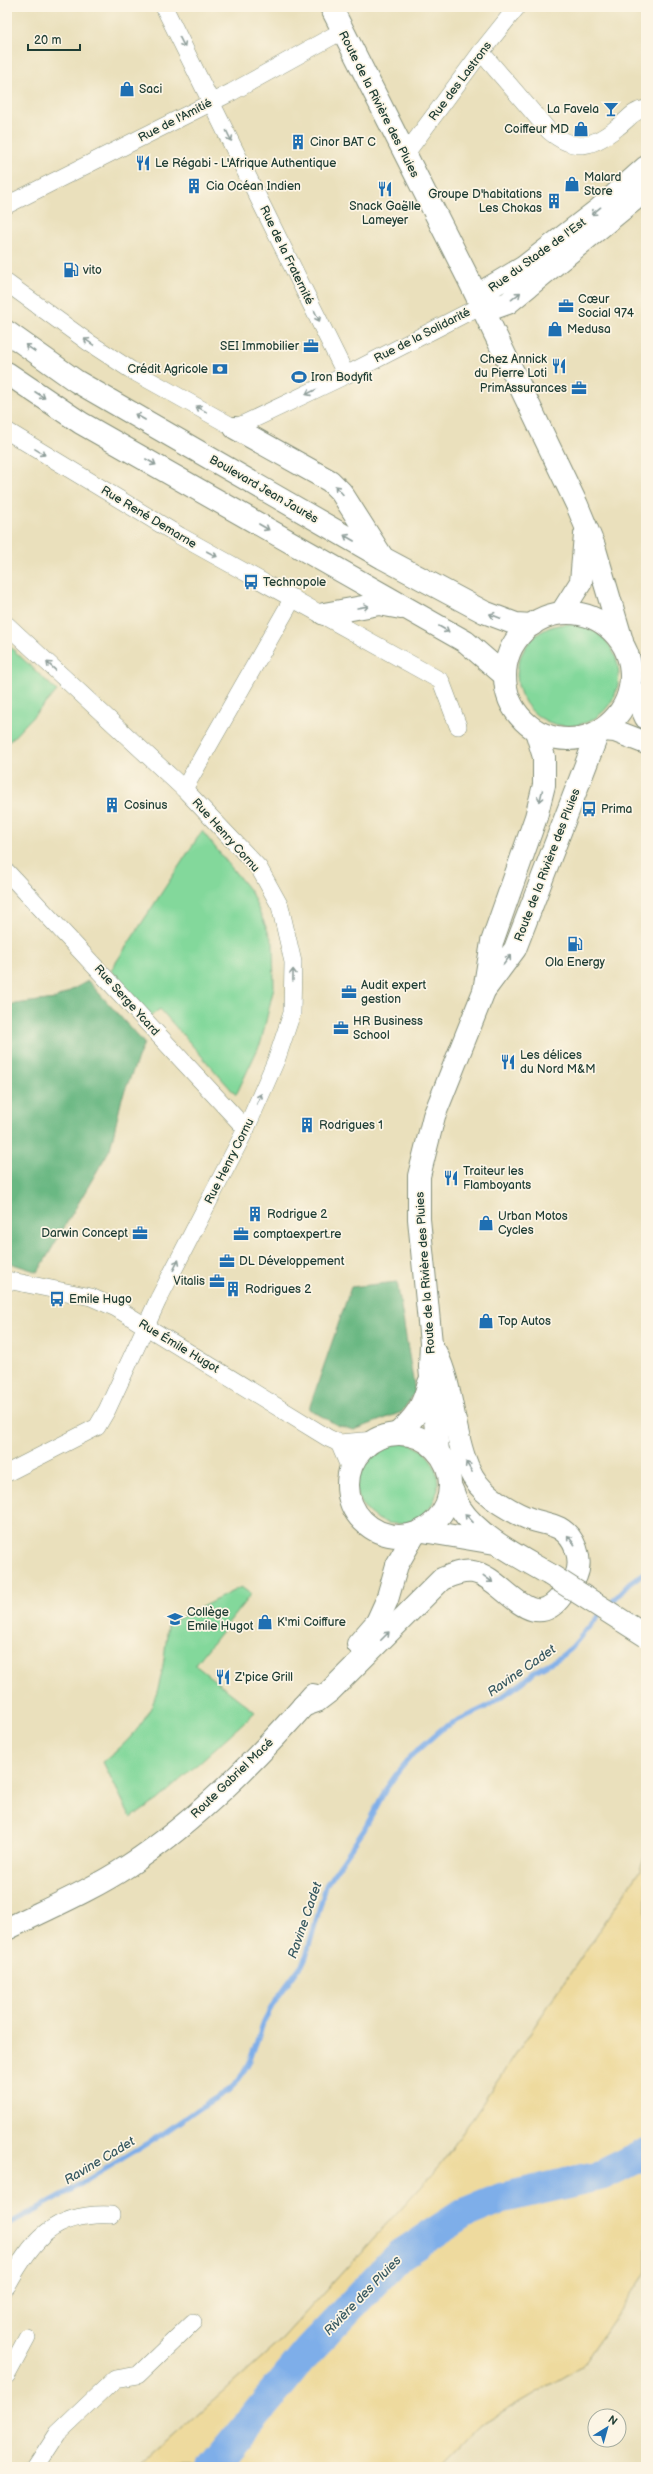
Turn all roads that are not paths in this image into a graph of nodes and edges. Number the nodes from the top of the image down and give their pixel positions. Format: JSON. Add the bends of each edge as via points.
{"nodes":[{"id":1,"x":164,"y":7,"type":"edge"},
{"id":2,"x":331,"y":7,"type":"edge"},
{"id":3,"x":517,"y":7,"type":"edge"},
{"id":4,"x":342,"y":32,"type":"junction"},
{"id":5,"x":481,"y":52,"type":"junction"},
{"id":6,"x":212,"y":102,"type":"junction"},
{"id":7,"x":646,"y":108,"type":"edge"},
{"id":8,"x":404,"y":156,"type":"junction"},
{"id":9,"x":646,"y":167,"type":"edge"},
{"id":10,"x":646,"y":190,"type":"edge"},
{"id":11,"x":7,"y":205,"type":"edge"},
{"id":12,"x":7,"y":283,"type":"edge"},
{"id":13,"x":480,"y":306,"type":"junction"},
{"id":14,"x":7,"y":332,"type":"edge"},
{"id":15,"x":7,"y":373,"type":"edge"},
{"id":16,"x":346,"y":374,"type":"junction"},
{"id":17,"x":235,"y":428,"type":"junction"},
{"id":18,"x":7,"y":432,"type":"edge"},
{"id":19,"x":585,"y":525,"type":"junction"},
{"id":20,"x":383,"y":558,"type":"junction"},
{"id":21,"x":293,"y":598,"type":"junction"},
{"id":22,"x":410,"y":610,"type":"junction"},
{"id":23,"x":562,"y":612,"type":"junction"},
{"id":24,"x":324,"y":614,"type":"junction"},
{"id":25,"x":7,"y":625,"type":"edge"},
{"id":26,"x":532,"y":625,"type":"junction"},
{"id":27,"x":622,"y":641,"type":"junction"},
{"id":28,"x":503,"y":674,"type":"junction"},
{"id":29,"x":632,"y":687,"type":"junction"},
{"id":30,"x":646,"y":718,"type":"edge"},
{"id":31,"x":458,"y":726,"type":"dead end"},
{"id":32,"x":536,"y":731,"type":"junction"},
{"id":33,"x":600,"y":731,"type":"junction"},
{"id":34,"x":646,"y":743,"type":"edge"},
{"id":35,"x":184,"y":789,"type":"junction"},
{"id":36,"x":7,"y":872,"type":"edge"},
{"id":37,"x":484,"y":991,"type":"junction"},
{"id":38,"x":246,"y":1129,"type":"junction"},
{"id":39,"x":7,"y":1280,"type":"edge"},
{"id":40,"x":146,"y":1326,"type":"junction"},
{"id":41,"x":431,"y":1343,"type":"junction"},
{"id":42,"x":431,"y":1375,"type":"junction"},
{"id":43,"x":397,"y":1434,"type":"junction"},
{"id":44,"x":375,"y":1440,"type":"junction"},
{"id":45,"x":339,"y":1443,"type":"junction"},
{"id":46,"x":438,"y":1452,"type":"junction"},
{"id":47,"x":350,"y":1469,"type":"junction"},
{"id":48,"x":7,"y":1473,"type":"edge"},
{"id":49,"x":450,"y":1486,"type":"junction"},
{"id":50,"x":419,"y":1533,"type":"junction"},
{"id":51,"x":385,"y":1535,"type":"junction"},
{"id":52,"x":498,"y":1544,"type":"junction"},
{"id":53,"x":397,"y":1565,"type":"junction"},
{"id":54,"x":646,"y":1636,"type":"edge"},
{"id":55,"x":303,"y":1706,"type":"junction"},
{"id":56,"x":7,"y":1929,"type":"edge"},
{"id":57,"x":111,"y":2215,"type":"dead end"},
{"id":58,"x":7,"y":2286,"type":"edge"},
{"id":59,"x":193,"y":2322,"type":"dead end"},
{"id":60,"x":27,"y":2338,"type":"dead end"},
{"id":61,"x":7,"y":2374,"type":"edge"},
{"id":62,"x":36,"y":2467,"type":"edge"}],
"edges":[{"from":1,"to":6,"type":"street","name":"Rue de la Fraternité","one_way":true},
{"from":2,"to":4,"type":"main road","name":"Route de la Rivière des Pluies"},
{"from":3,"to":5,"type":"street","name":"Rue des Lastrons"},
{"from":4,"to":6,"type":"street","name":"Rue de l'Amitié"},
{"from":4,"to":8,"type":"main road","name":"Route de la Rivière des Pluies"},
{"from":5,"to":7,"type":"street","via":[[558,139],[582,146],[594,143],[619,127],[635,111]]},
{"from":5,"to":8,"type":"street","name":"Rue des Lastrons"},
{"from":6,"to":11,"type":"street","name":"Rue de l'Amitié"},
{"from":6,"to":16,"type":"street","name":"Rue de la Fraternité","one_way":true},
{"from":8,"to":13,"type":"main road","name":"Route de la Rivière des Pluies"},
{"from":9,"to":13,"type":"main road","name":"Rue du Stade de l'Est","one_way":true,"via":[[599,209],[524,267],[487,289]]},
{"from":13,"to":10,"type":"main road","name":"Rue du Stade de l'Est","one_way":true,"via":[[494,308],[508,303]]},
{"from":17,"to":12,"type":"street","one_way":true,"via":[[131,370]]},
{"from":13,"to":16,"type":"street","name":"Rue de la Solidarité"},
{"from":13,"to":19,"type":"main road","name":"Route de la Rivière des Pluies","via":[[546,438]]},
{"from":20,"to":14,"type":"main road","name":"Boulevard Jean Jaurès","one_way":true,"via":[[76,381]]},
{"from":15,"to":22,"type":"main road","one_way":true,"via":[[81,422]]},
{"from":16,"to":17,"type":"street","name":"Rue de la Solidarité","one_way":true},
{"from":20,"to":17,"type":"main road","one_way":true,"via":[[341,492],[330,481]]},
{"from":18,"to":21,"type":"street","name":"Rue René Demarne","one_way":true,"via":[[180,536]]},
{"from":19,"to":23,"type":"main road","via":[[582,582]]},
{"from":19,"to":27,"type":"main road","via":[[594,546]]},
{"from":26,"to":20,"type":"main road","name":"Boulevard Jean Jaurès","one_way":true,"via":[[516,624],[484,612]]},
{"from":21,"to":24,"type":"street","name":"Rue René Demarne"},
{"from":21,"to":35,"type":"street"},
{"from":24,"to":22,"type":"main road","one_way":true,"via":[[379,604]]},
{"from":22,"to":28,"type":"main road","one_way":true,"via":[[466,642]]},
{"from":23,"to":26,"type":"main road"},
{"from":23,"to":27,"type":"main road","via":[[585,614],[606,624]]},
{"from":24,"to":31,"type":"street","name":"Rue René Demarne","via":[[441,680]]},
{"from":35,"to":25,"type":"street","name":"Rue Henry Cornu","one_way":true},
{"from":26,"to":28,"type":"main road","via":[[520,636]]},
{"from":27,"to":29,"type":"main road","via":[[632,666]]},
{"from":28,"to":32,"type":"main road","via":[[506,692],[516,711]]},
{"from":29,"to":30,"type":"main road"},
{"from":29,"to":33,"type":"main road","via":[[623,704]]},
{"from":32,"to":33,"type":"main road","via":[[561,740],[578,740]]},
{"from":32,"to":37,"type":"main road","name":"Route de la Rivière des Pluies","one_way":true,"via":[[544,757],[544,785],[536,818],[492,942]]},
{"from":33,"to":34,"type":"main road","via":[[615,731]]},
{"from":37,"to":33,"type":"main road","name":"Route de la Rivière des Pluies","one_way":true,"via":[[515,949]]},
{"from":38,"to":35,"type":"street","name":"Rue Henry Cornu","one_way":true,"via":[[277,1058],[292,1013],[293,962],[280,906],[259,868]]},
{"from":36,"to":38,"type":"street","name":"Rue Serge Ycard"},
{"from":37,"to":41,"type":"main road","name":"Route de la Rivière des Pluies","via":[[434,1116],[419,1176],[422,1260]]},
{"from":40,"to":38,"type":"street","name":"Rue Henry Cornu","one_way":true},
{"from":39,"to":40,"type":"street","name":"Rue Émile Hugot","via":[[91,1297]]},
{"from":40,"to":45,"type":"street","name":"Rue Émile Hugot"},
{"from":40,"to":48,"type":"street","name":"Rue Henry Cornu","via":[[97,1427]]},
{"from":41,"to":42,"type":"main road","name":"Route de la Rivière des Pluies"},
{"from":55,"to":41,"type":"main road","one_way":true,"via":[[317,1701],[330,1691],[442,1579],[458,1572],[483,1575],[522,1606],[533,1610],[545,1610],[556,1603],[576,1576],[579,1555],[572,1540],[560,1528],[526,1518],[501,1506],[483,1490],[464,1458],[448,1381]]},
{"from":42,"to":43,"type":"main road","name":"Route de la Rivière des Pluies","via":[[422,1405],[415,1417]]},
{"from":42,"to":46,"type":"main road","name":"Route de la Rivière des Pluies"},
{"from":43,"to":44,"type":"main road"},
{"from":43,"to":46,"type":"main road","via":[[412,1436],[426,1442]]},
{"from":44,"to":45,"type":"street"},
{"from":44,"to":47,"type":"main road","via":[[356,1457]]},
{"from":45,"to":47,"type":"street"},
{"from":46,"to":49,"type":"main road","via":[[445,1462]]},
{"from":47,"to":51,"type":"main road","via":[[350,1501],[370,1528]]},
{"from":49,"to":50,"type":"main road","via":[[449,1499],[443,1512],[434,1523]]},
{"from":52,"to":49,"type":"main road","one_way":true,"via":[[460,1508]]},
{"from":50,"to":51,"type":"main road","via":[[399,1537]]},
{"from":50,"to":52,"type":"main road"},
{"from":50,"to":53,"type":"main road","name":"Route Gabriel Macé"},
{"from":51,"to":53,"type":"main road"},
{"from":52,"to":54,"type":"main road","bridge":true},
{"from":53,"to":55,"type":"main road","name":"Route Gabriel Macé","via":[[387,1600],[377,1622]]},
{"from":55,"to":56,"type":"main road","name":"Route Gabriel Macé","via":[[237,1777],[179,1829],[127,1867]]},
{"from":57,"to":58,"type":"street","via":[[77,2216],[57,2224],[41,2236]]},
{"from":59,"to":62,"type":"street","via":[[138,2375],[115,2379],[58,2433]]},
{"from":60,"to":61,"type":"street"}]}
